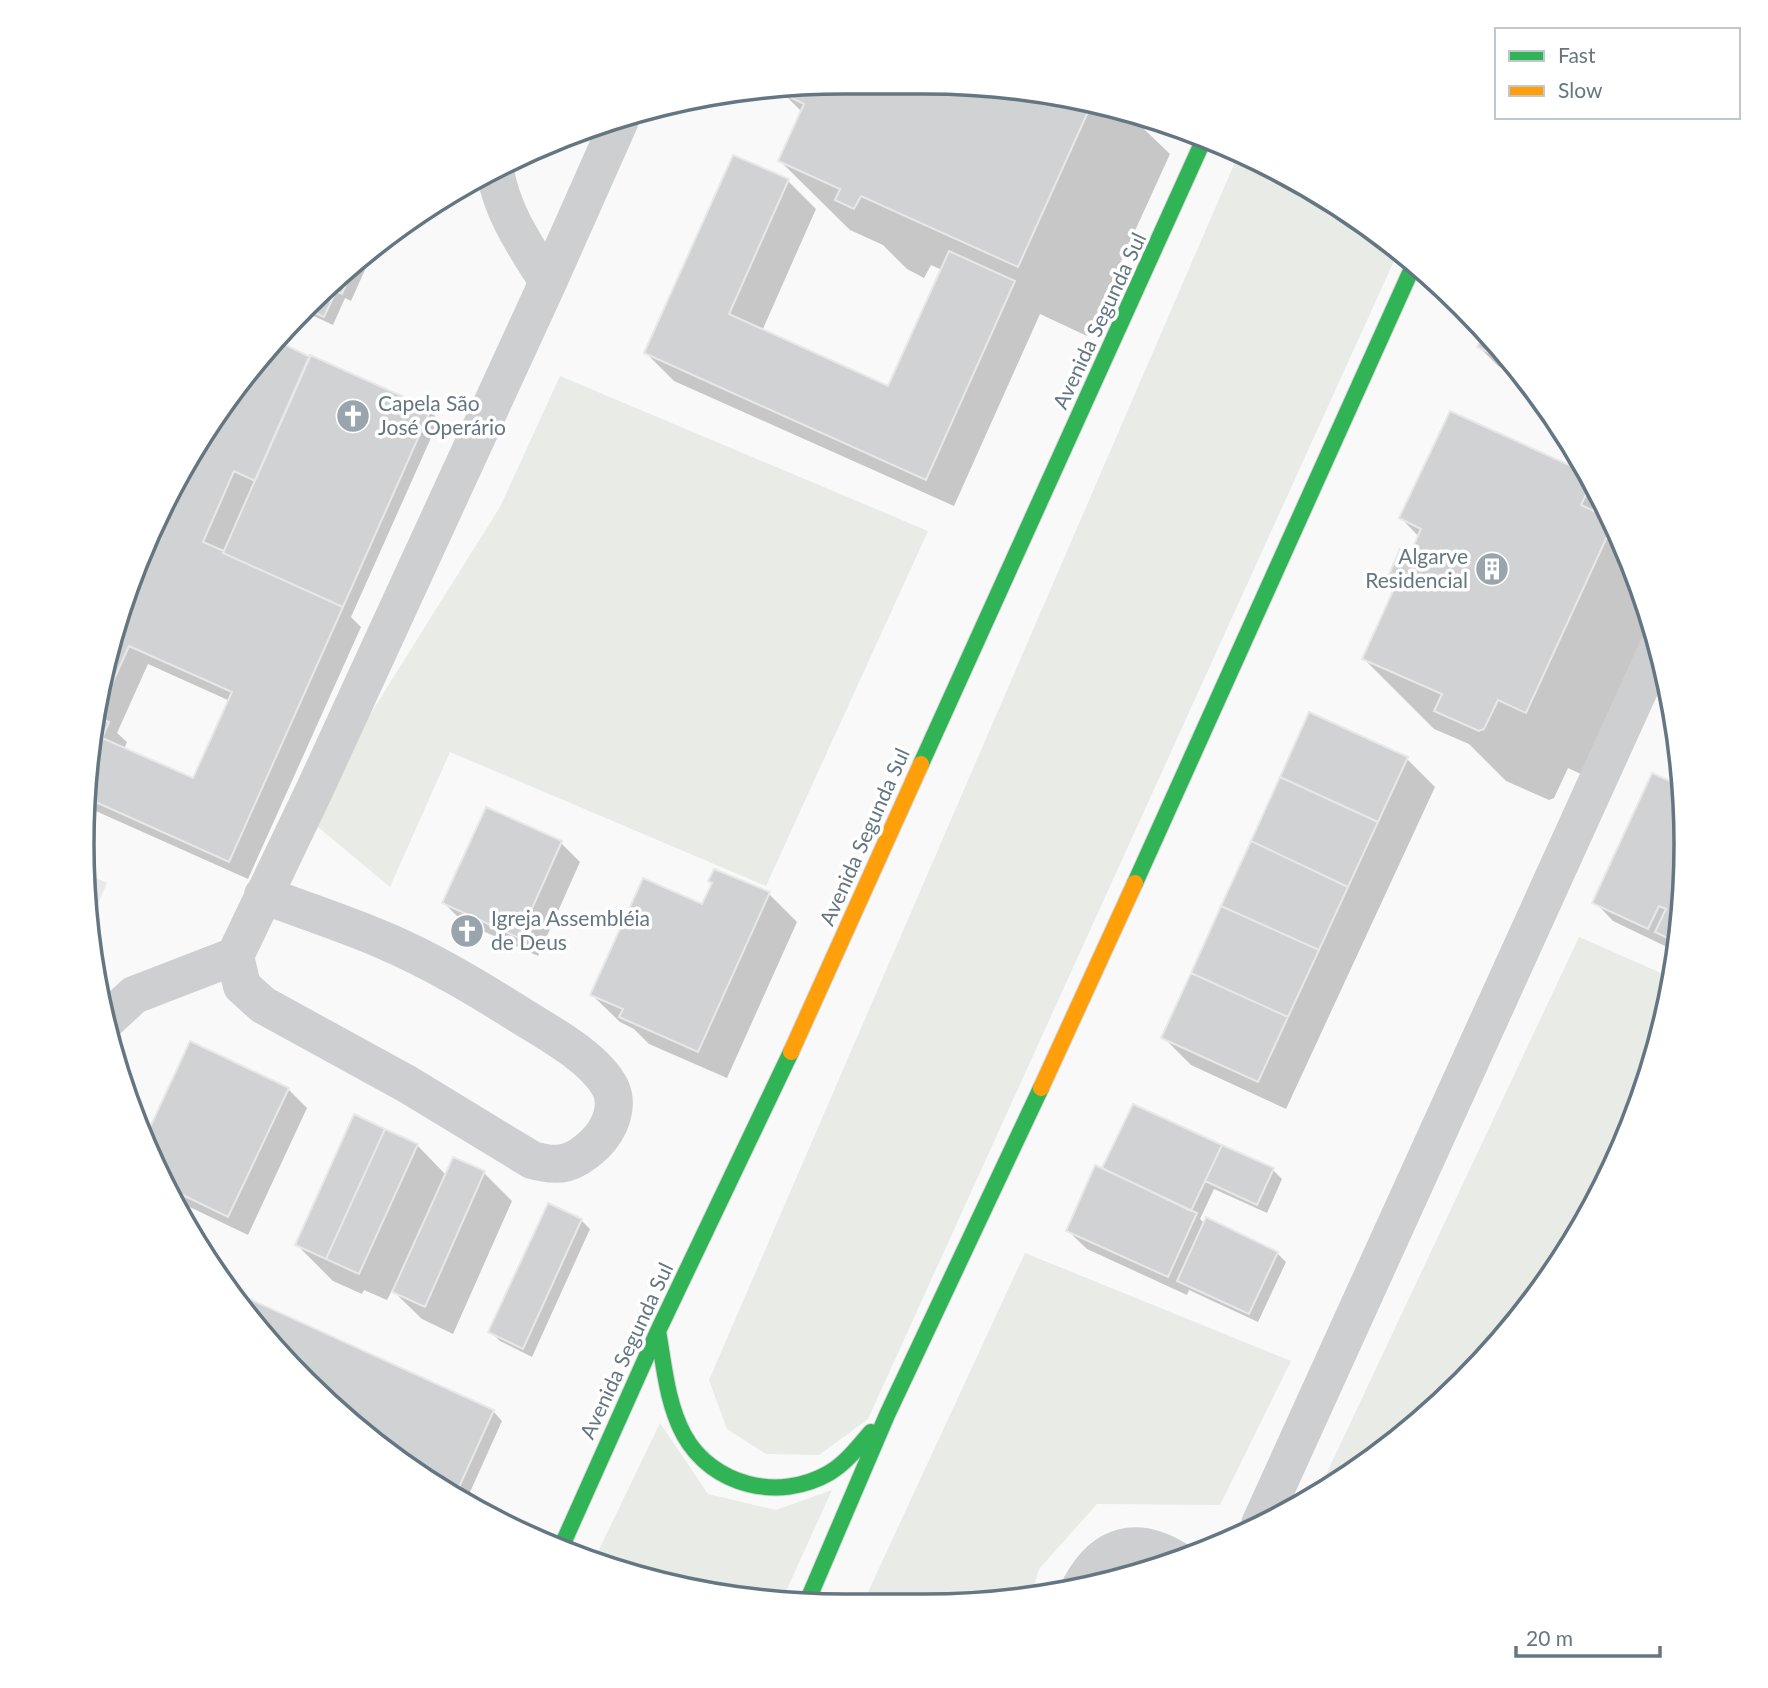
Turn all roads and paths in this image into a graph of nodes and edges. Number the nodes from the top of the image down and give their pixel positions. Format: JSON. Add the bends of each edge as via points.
{"nodes":[{"id":1,"x":615,"y":130,"type":"edge"},
{"id":2,"x":1200,"y":148,"type":"edge"},
{"id":3,"x":497,"y":181,"type":"edge"},
{"id":4,"x":1410,"y":273,"type":"edge"},
{"id":5,"x":548,"y":282,"type":"junction"},
{"id":6,"x":1651,"y":663,"type":"edge"},
{"id":7,"x":263,"y":895,"type":"junction"},
{"id":8,"x":235,"y":956,"type":"junction"},
{"id":9,"x":114,"y":1013,"type":"edge"},
{"id":10,"x":658,"y":1331,"type":"junction"},
{"id":11,"x":887,"y":1415,"type":"junction"},
{"id":12,"x":1266,"y":1510,"type":"edge"},
{"id":13,"x":565,"y":1539,"type":"edge"},
{"id":14,"x":1163,"y":1554,"type":"edge"},
{"id":15,"x":1087,"y":1575,"type":"edge"},
{"id":16,"x":811,"y":1593,"type":"edge"}],
"edges":[{"from":1,"to":5,"type":"street"},
{"from":2,"to":10,"type":"main road","name":"Avenida Segunda Sul","via":[[793,1048]]},
{"from":3,"to":5,"type":"street","via":[[509,219]]},
{"from":4,"to":11,"type":"main road","via":[[1078,1010]]},
{"from":5,"to":7,"type":"street"},
{"from":6,"to":12,"type":"street"},
{"from":7,"to":8,"type":"street"},
{"from":7,"to":8,"type":"street","via":[[384,940],[559,1039],[611,1088],[613,1114],[608,1129],[580,1157],[563,1164],[532,1160],[263,1004],[242,986]]},
{"from":8,"to":9,"type":"street","via":[[134,995]]},
{"from":10,"to":11,"type":"main road","via":[[685,1438],[710,1466],[729,1478],[778,1489],[803,1486],[829,1474]]},
{"from":10,"to":13,"type":"main road","name":"Avenida Segunda Sul"},
{"from":11,"to":16,"type":"main road"},
{"from":14,"to":15,"type":"street","via":[[1124,1546],[1104,1555]]}]}
